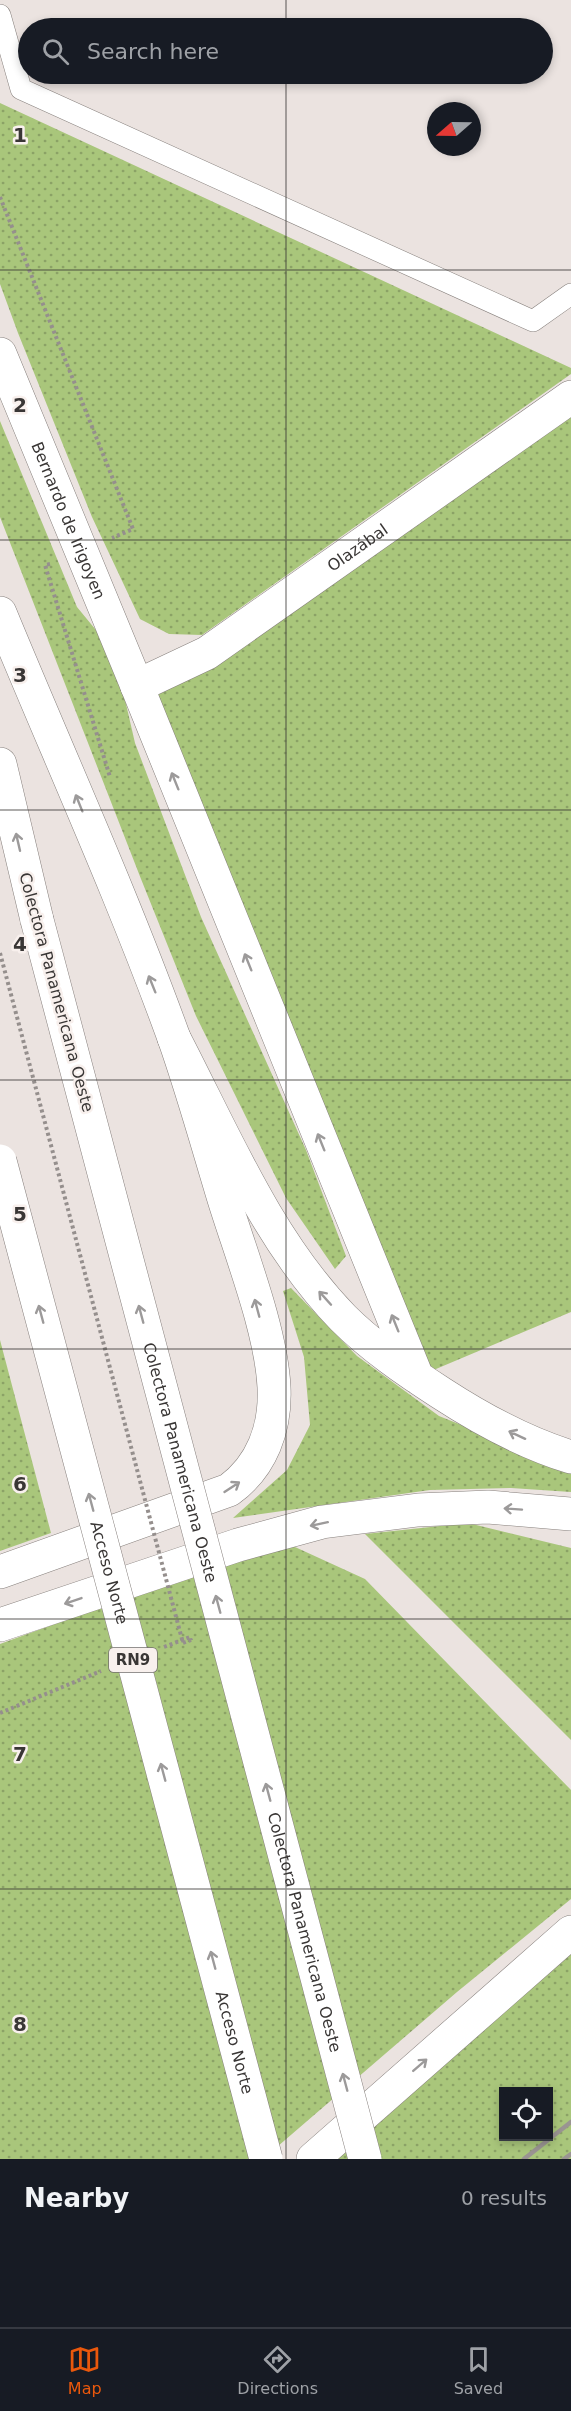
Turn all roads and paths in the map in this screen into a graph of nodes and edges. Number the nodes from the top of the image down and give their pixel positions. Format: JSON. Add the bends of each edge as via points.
{"nodes":[{"id":1,"x":0,"y":15,"type":"edge"},
{"id":2,"x":18,"y":78,"type":"edge"},
{"id":3,"x":20,"y":84,"type":"edge"},
{"id":4,"x":571,"y":294,"type":"edge"},
{"id":5,"x":0,"y":354,"type":"edge"},
{"id":6,"x":571,"y":397,"type":"edge"},
{"id":7,"x":0,"y":614,"type":"edge"},
{"id":8,"x":136,"y":686,"type":"junction"},
{"id":9,"x":0,"y":764,"type":"edge"},
{"id":10,"x":0,"y":953,"type":"edge"},
{"id":11,"x":174,"y":1038,"type":"junction"},
{"id":12,"x":0,"y":1161,"type":"edge"},
{"id":13,"x":417,"y":1377,"type":"junction"},
{"id":14,"x":571,"y":1457,"type":"edge"},
{"id":15,"x":571,"y":1514,"type":"edge"},
{"id":16,"x":0,"y":1572,"type":"edge"},
{"id":17,"x":0,"y":1625,"type":"edge"},
{"id":18,"x":183,"y":1643,"type":"dead end"},
{"id":19,"x":571,"y":1932,"type":"edge"},
{"id":20,"x":266,"y":2159,"type":"edge"},
{"id":21,"x":313,"y":2159,"type":"edge"},
{"id":22,"x":365,"y":2159,"type":"edge"}],
"edges":[{"from":1,"to":2,"type":"lane"},
{"from":3,"to":4,"type":"lane","via":[[21,89],[533,321]]},
{"from":5,"to":8,"type":"main road","name":"Bernardo de Irigoyen"},
{"from":6,"to":8,"type":"main road","name":"Olazábal","via":[[207,653]]},
{"from":11,"to":7,"type":"main road","one_way":true},
{"from":13,"to":8,"type":"main road","name":"Bernardo de Irigoyen","one_way":true},
{"from":22,"to":9,"type":"main road","name":"Colectora Panamericana Oeste","one_way":true,"bridge":true,"via":[[37,920]]},
{"from":10,"to":18,"type":"path","bridge":true},
{"from":13,"to":11,"type":"main road","one_way":true,"via":[[345,1320],[306,1276],[270,1221]]},
{"from":16,"to":11,"type":"main road","one_way":true,"via":[[229,1490],[252,1468],[267,1440],[274,1389],[270,1354]]},
{"from":20,"to":12,"type":"main road","name":"Acceso Norte","number":"RN9","one_way":true,"bridge":true},
{"from":14,"to":13,"type":"main road","one_way":true,"via":[[479,1417]]},
{"from":15,"to":17,"type":"main road","one_way":true,"via":[[489,1507],[322,1522],[238,1545]]},
{"from":21,"to":19,"type":"main road","one_way":true}]}
